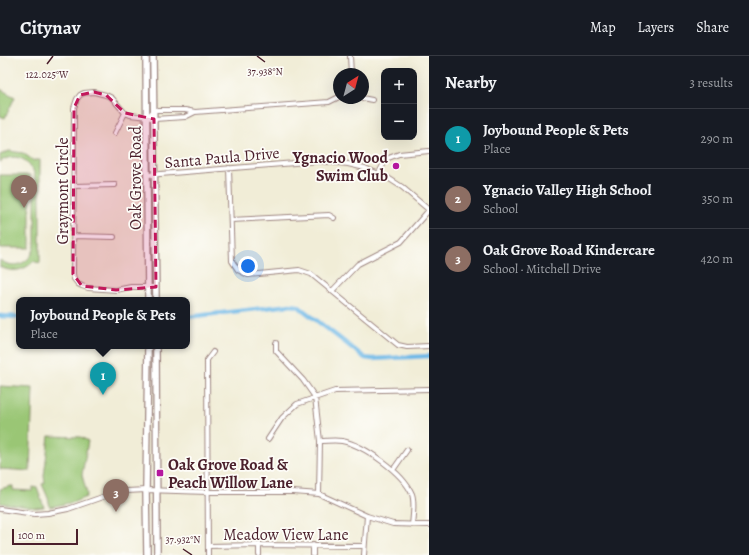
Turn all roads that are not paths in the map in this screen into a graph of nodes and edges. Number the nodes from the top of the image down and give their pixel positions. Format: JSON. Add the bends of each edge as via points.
{"nodes":[{"id":1,"x":146,"y":56,"type":"edge"},
{"id":2,"x":153,"y":56,"type":"edge"},
{"id":3,"x":350,"y":56,"type":"edge"},
{"id":4,"x":351,"y":68,"type":"edge"},
{"id":5,"x":369,"y":99,"type":"edge"},
{"id":6,"x":333,"y":100,"type":"edge"},
{"id":7,"x":372,"y":100,"type":"dead end"},
{"id":8,"x":154,"y":110,"type":"junction"},
{"id":9,"x":195,"y":112,"type":"junction"},
{"id":10,"x":125,"y":113,"type":"junction"},
{"id":11,"x":148,"y":117,"type":"junction"},
{"id":12,"x":154,"y":119,"type":"junction"},
{"id":13,"x":115,"y":133,"type":"dead end"},
{"id":14,"x":429,"y":151,"type":"edge"},
{"id":15,"x":229,"y":168,"type":"junction"},
{"id":16,"x":379,"y":173,"type":"junction"},
{"id":17,"x":148,"y":175,"type":"junction"},
{"id":18,"x":155,"y":175,"type":"junction"},
{"id":19,"x":115,"y":185,"type":"dead end"},
{"id":20,"x":74,"y":186,"type":"junction"},
{"id":21,"x":429,"y":210,"type":"edge"},
{"id":22,"x":334,"y":218,"type":"dead end"},
{"id":23,"x":231,"y":220,"type":"junction"},
{"id":24,"x":74,"y":236,"type":"junction"},
{"id":25,"x":114,"y":237,"type":"dead end"},
{"id":26,"x":149,"y":287,"type":"junction"},
{"id":27,"x":156,"y":287,"type":"junction"},
{"id":28,"x":332,"y":291,"type":"junction"},
{"id":29,"x":148,"y":297,"type":"edge"},
{"id":30,"x":156,"y":297,"type":"edge"},
{"id":31,"x":276,"y":343,"type":"dead end"},
{"id":32,"x":429,"y":346,"type":"edge"},
{"id":33,"x":150,"y":349,"type":"edge"},
{"id":34,"x":151,"y":349,"type":"edge"},
{"id":35,"x":156,"y":349,"type":"edge"},
{"id":36,"x":213,"y":352,"type":"dead end"},
{"id":37,"x":156,"y":358,"type":"junction"},
{"id":38,"x":429,"y":389,"type":"edge"},
{"id":39,"x":315,"y":397,"type":"junction"},
{"id":40,"x":268,"y":439,"type":"dead end"},
{"id":41,"x":320,"y":441,"type":"junction"},
{"id":42,"x":407,"y":450,"type":"dead end"},
{"id":43,"x":393,"y":470,"type":"junction"},
{"id":44,"x":146,"y":490,"type":"junction"},
{"id":45,"x":157,"y":491,"type":"junction"},
{"id":46,"x":207,"y":492,"type":"junction"},
{"id":47,"x":320,"y":494,"type":"junction"},
{"id":48,"x":0,"y":509,"type":"edge"},
{"id":49,"x":367,"y":516,"type":"junction"},
{"id":50,"x":412,"y":525,"type":"junction"},
{"id":51,"x":429,"y":526,"type":"edge"},
{"id":52,"x":259,"y":545,"type":"junction"},
{"id":53,"x":313,"y":545,"type":"junction"},
{"id":54,"x":208,"y":546,"type":"junction"},
{"id":55,"x":364,"y":546,"type":"junction"},
{"id":56,"x":148,"y":555,"type":"edge"},
{"id":57,"x":157,"y":555,"type":"edge"},
{"id":58,"x":208,"y":555,"type":"edge"},
{"id":59,"x":259,"y":555,"type":"edge"},
{"id":60,"x":313,"y":555,"type":"edge"},
{"id":61,"x":364,"y":555,"type":"edge"}],
"edges":[{"from":1,"to":11,"type":"main road","name":"Oak Grove Road"},
{"from":2,"to":8,"type":"main road","name":"Oak Grove Road"},
{"from":3,"to":4,"type":"street"},
{"from":5,"to":7,"type":"street"},
{"from":6,"to":9,"type":"street"},
{"from":8,"to":9,"type":"street"},
{"from":8,"to":11,"type":"street"},
{"from":8,"to":12,"type":"main road","name":"Oak Grove Road"},
{"from":9,"to":12,"type":"street","via":[[185,117]]},
{"from":10,"to":11,"type":"street"},
{"from":10,"to":13,"type":"street"},
{"from":10,"to":20,"type":"street","name":"Graymont Circle","via":[[112,98],[100,93],[84,93],[76,99]]},
{"from":11,"to":12,"type":"street"},
{"from":11,"to":17,"type":"main road","name":"Oak Grove Road"},
{"from":12,"to":18,"type":"main road","name":"Oak Grove Road"},
{"from":14,"to":16,"type":"street","via":[[399,154],[386,160]]},
{"from":15,"to":16,"type":"street","name":"Santa Paula Drive","via":[[319,161],[348,164]]},
{"from":15,"to":18,"type":"street","name":"Santa Paula Drive"},
{"from":15,"to":23,"type":"street"},
{"from":16,"to":21,"type":"street","name":"Santa Paula Drive","via":[[402,187]]},
{"from":17,"to":18,"type":"street","name":"Santa Paula Drive"},
{"from":17,"to":26,"type":"main road","name":"Oak Grove Road"},
{"from":18,"to":27,"type":"main road","name":"Oak Grove Road"},
{"from":19,"to":20,"type":"street"},
{"from":20,"to":24,"type":"street","name":"Graymont Circle"},
{"from":21,"to":28,"type":"street","via":[[401,242],[358,264]]},
{"from":22,"to":23,"type":"street","via":[[329,215]]},
{"from":23,"to":28,"type":"street","via":[[232,261],[238,270],[248,275],[300,270],[311,274]]},
{"from":24,"to":25,"type":"street"},
{"from":24,"to":26,"type":"street","name":"Graymont Circle","via":[[73,274],[74,279],[82,286],[116,290]]},
{"from":26,"to":27,"type":"street","name":"Graymont Circle"},
{"from":26,"to":29,"type":"main road","name":"Oak Grove Road"},
{"from":27,"to":30,"type":"main road","name":"Oak Grove Road"},
{"from":28,"to":32,"type":"street","via":[[398,346]]},
{"from":31,"to":39,"type":"street","via":[[276,351]]},
{"from":33,"to":44,"type":"main road"},
{"from":34,"to":37,"type":"main road"},
{"from":35,"to":37,"type":"main road"},
{"from":36,"to":46,"type":"street","via":[[207,360]]},
{"from":37,"to":45,"type":"main road"},
{"from":38,"to":39,"type":"street","via":[[335,391]]},
{"from":39,"to":40,"type":"street","via":[[297,404],[282,418]]},
{"from":39,"to":41,"type":"street"},
{"from":41,"to":43,"type":"street","via":[[341,441],[354,445]]},
{"from":41,"to":47,"type":"street"},
{"from":42,"to":43,"type":"street"},
{"from":43,"to":50,"type":"street","via":[[405,481],[412,495]]},
{"from":44,"to":45,"type":"street"},
{"from":44,"to":48,"type":"street","via":[[111,494],[48,513],[35,514]]},
{"from":44,"to":56,"type":"main road"},
{"from":45,"to":46,"type":"street"},
{"from":45,"to":57,"type":"main road"},
{"from":46,"to":47,"type":"street"},
{"from":46,"to":54,"type":"street"},
{"from":47,"to":49,"type":"street"},
{"from":49,"to":50,"type":"street","via":[[393,524]]},
{"from":49,"to":55,"type":"street"},
{"from":50,"to":51,"type":"street"},
{"from":52,"to":53,"type":"street","name":"Meadow View Lane"},
{"from":52,"to":54,"type":"street","name":"Meadow View Lane"},
{"from":52,"to":59,"type":"street"},
{"from":53,"to":55,"type":"street","name":"Meadow View Lane"},
{"from":53,"to":60,"type":"street"},
{"from":54,"to":58,"type":"street"},
{"from":55,"to":61,"type":"street"}]}
